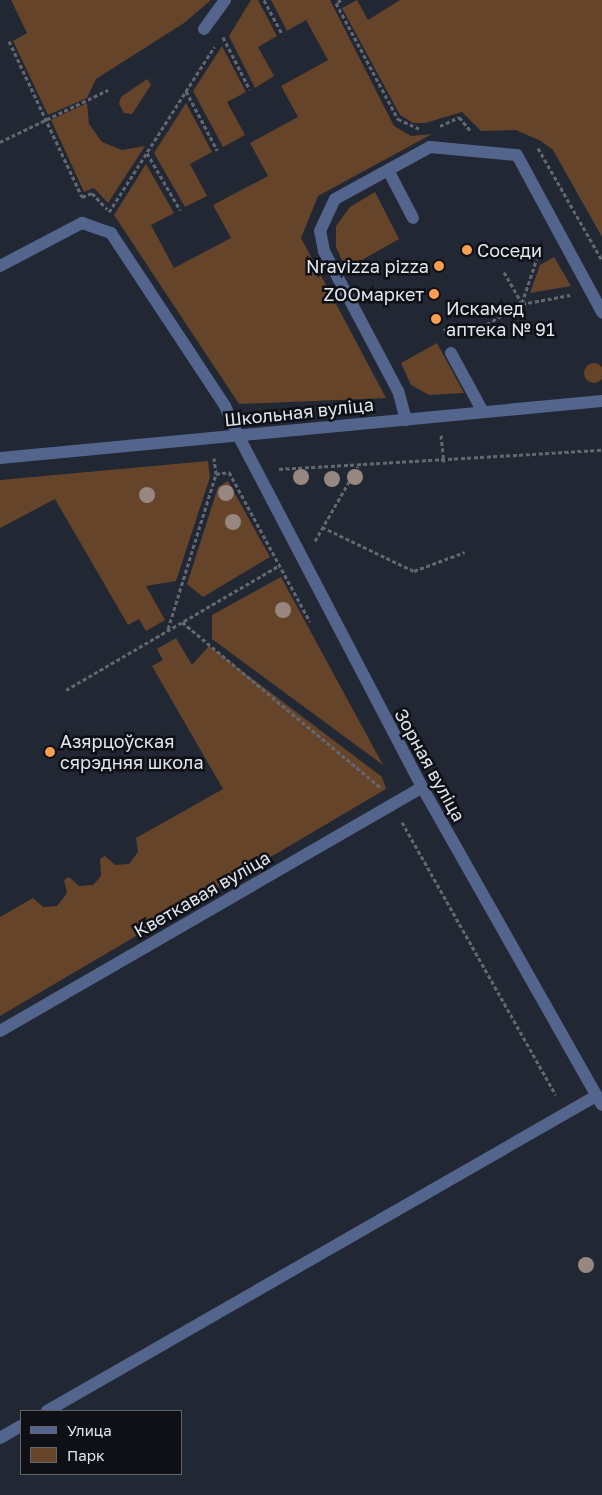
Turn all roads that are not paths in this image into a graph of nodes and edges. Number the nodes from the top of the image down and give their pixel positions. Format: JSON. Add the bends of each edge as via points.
{"nodes":[{"id":1,"x":225,"y":0,"type":"edge"},
{"id":2,"x":204,"y":29,"type":"dead end"},
{"id":3,"x":388,"y":170,"type":"junction"},
{"id":4,"x":414,"y":218,"type":"dead end"},
{"id":5,"x":0,"y":266,"type":"edge"},
{"id":6,"x":602,"y":312,"type":"edge"},
{"id":7,"x":452,"y":348,"type":"road end"},
{"id":8,"x":602,"y":401,"type":"edge"},
{"id":9,"x":483,"y":412,"type":"junction"},
{"id":10,"x":406,"y":420,"type":"junction"},
{"id":11,"x":238,"y":435,"type":"junction"},
{"id":12,"x":0,"y":458,"type":"edge"},
{"id":13,"x":422,"y":788,"type":"junction"},
{"id":14,"x":0,"y":1031,"type":"edge"},
{"id":15,"x":599,"y":1101,"type":"edge"},
{"id":16,"x":49,"y":1410,"type":"edge"},
{"id":17,"x":20,"y":1427,"type":"edge"},
{"id":18,"x":0,"y":1438,"type":"edge"}],
"edges":[{"from":1,"to":2,"type":"street"},
{"from":3,"to":4,"type":"street"},
{"from":3,"to":6,"type":"street","via":[[430,147],[516,156]]},
{"from":3,"to":10,"type":"street","via":[[335,199],[320,231],[324,251],[398,391]]},
{"from":5,"to":11,"type":"street","name":"Зорная вуліца","via":[[67,229],[82,223],[100,226],[117,241],[225,406]]},
{"from":7,"to":9,"type":"street"},
{"from":8,"to":9,"type":"street","name":"Школьная вуліца"},
{"from":9,"to":10,"type":"street","name":"Школьная вуліца"},
{"from":10,"to":11,"type":"street","name":"Школьная вуліца"},
{"from":11,"to":12,"type":"street","name":"Школьная вуліца"},
{"from":11,"to":13,"type":"street","name":"Зорная вуліца","via":[[302,564]]},
{"from":13,"to":14,"type":"street","name":"Кветкавая вуліца"},
{"from":13,"to":15,"type":"street","name":"Зорная вуліца"},
{"from":15,"to":16,"type":"street","via":[[566,1113]]},
{"from":17,"to":18,"type":"street"}]}
